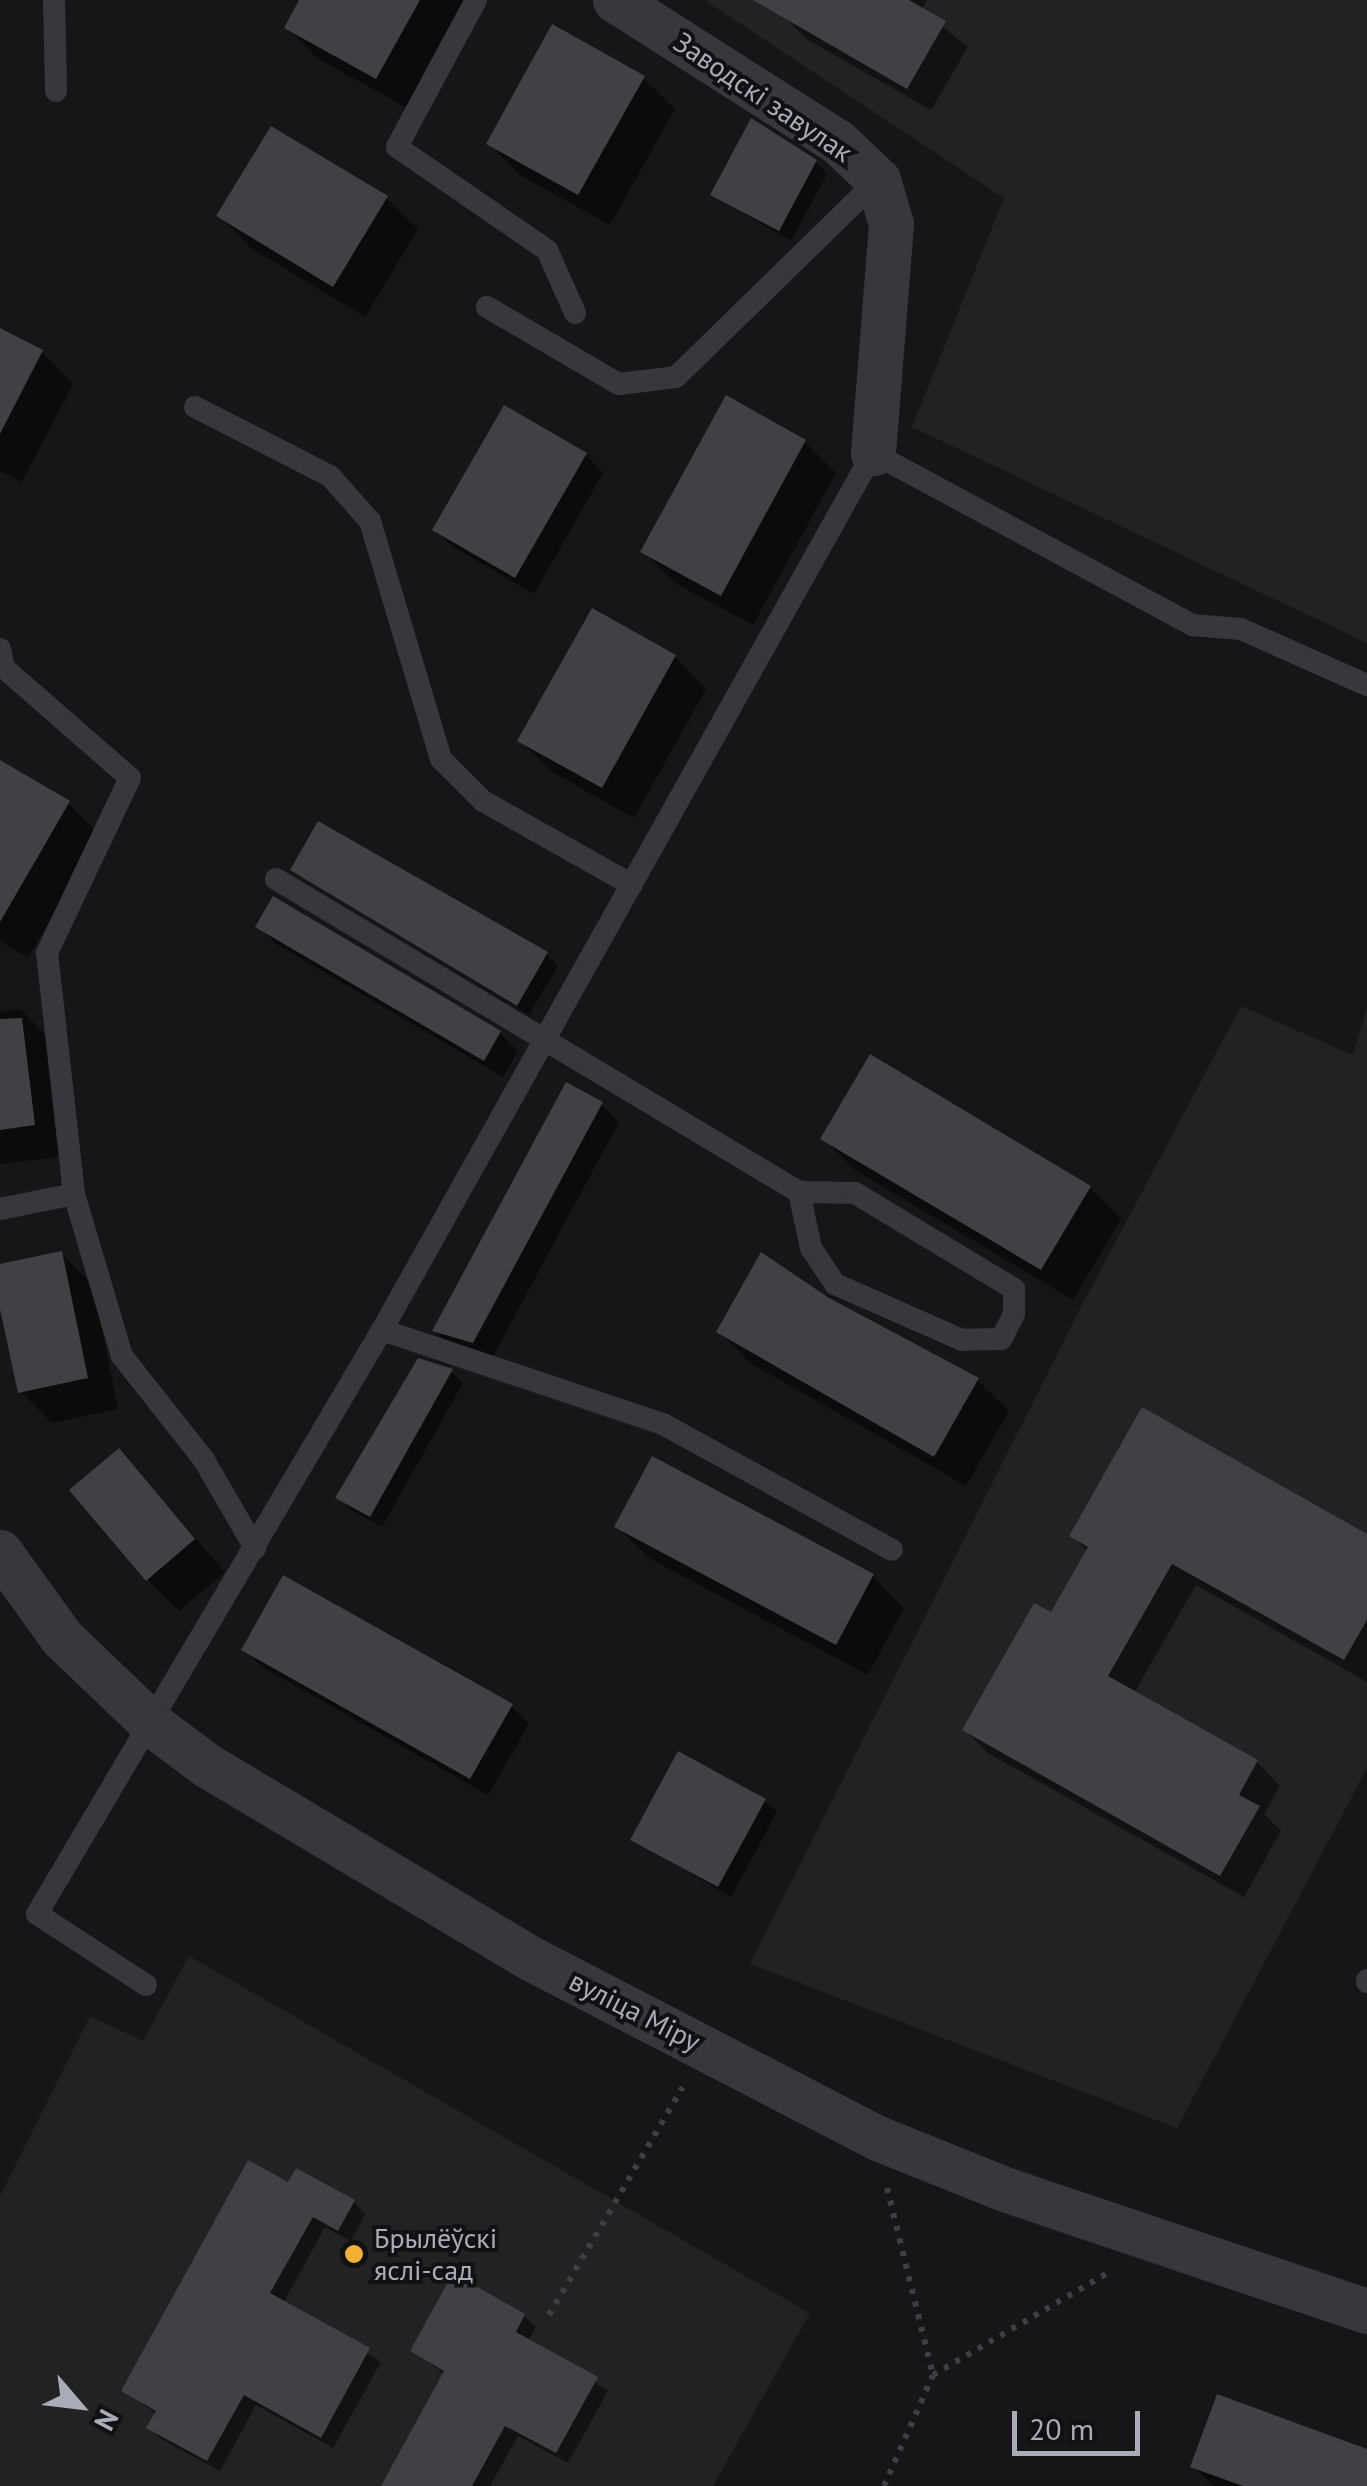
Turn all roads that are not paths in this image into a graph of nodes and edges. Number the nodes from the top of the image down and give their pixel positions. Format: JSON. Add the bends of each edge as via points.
{"nodes":[{"id":1,"x":54,"y":0,"type":"edge"},
{"id":2,"x":476,"y":0,"type":"edge"},
{"id":3,"x":615,"y":0,"type":"edge"},
{"id":4,"x":56,"y":91,"type":"dead end"},
{"id":5,"x":878,"y":180,"type":"junction"},
{"id":6,"x":487,"y":307,"type":"dead end"},
{"id":7,"x":575,"y":313,"type":"dead end"},
{"id":8,"x":195,"y":408,"type":"dead end"},
{"id":9,"x":872,"y":453,"type":"junction"},
{"id":10,"x":0,"y":649,"type":"edge"},
{"id":11,"x":1367,"y":685,"type":"edge"},
{"id":12,"x":276,"y":880,"type":"dead end"},
{"id":13,"x":632,"y":885,"type":"junction"},
{"id":14,"x":546,"y":1042,"type":"junction"},
{"id":15,"x":799,"y":1192,"type":"junction"},
{"id":16,"x":74,"y":1194,"type":"junction"},
{"id":17,"x":0,"y":1209,"type":"edge"},
{"id":18,"x":382,"y":1330,"type":"junction"},
{"id":19,"x":255,"y":1548,"type":"junction"},
{"id":20,"x":892,"y":1550,"type":"dead end"},
{"id":21,"x":0,"y":1552,"type":"edge"},
{"id":22,"x":153,"y":1725,"type":"junction"},
{"id":23,"x":146,"y":1985,"type":"dead end"},
{"id":24,"x":1367,"y":2310,"type":"edge"}],
"edges":[{"from":1,"to":4,"type":"lane"},
{"from":2,"to":7,"type":"lane","via":[[397,147],[547,250]]},
{"from":3,"to":5,"type":"street","name":"Заводскі завулак","via":[[838,142]]},
{"from":5,"to":6,"type":"lane","via":[[676,377],[619,384]]},
{"from":5,"to":9,"type":"street","name":"Заводскі завулак","via":[[891,224]]},
{"from":8,"to":13,"type":"lane","via":[[330,476],[370,521],[441,759],[483,801]]},
{"from":9,"to":11,"type":"lane","via":[[1192,626],[1241,629]]},
{"from":9,"to":13,"type":"lane"},
{"from":10,"to":16,"type":"lane","via":[[4,668],[130,778],[47,953]]},
{"from":12,"to":14,"type":"lane"},
{"from":13,"to":14,"type":"lane"},
{"from":14,"to":15,"type":"lane"},
{"from":14,"to":18,"type":"lane"},
{"from":15,"to":15,"type":"lane","via":[[855,1193],[1014,1289],[1014,1314],[1001,1339],[962,1340],[835,1284],[811,1248]]},
{"from":16,"to":17,"type":"lane"},
{"from":16,"to":19,"type":"lane","via":[[122,1356],[204,1460]]},
{"from":18,"to":19,"type":"lane"},
{"from":18,"to":20,"type":"lane","via":[[663,1424]]},
{"from":19,"to":22,"type":"lane"},
{"from":21,"to":22,"type":"street","name":"вуліца Міру","via":[[62,1638]]},
{"from":22,"to":23,"type":"lane","via":[[37,1914]]},
{"from":22,"to":24,"type":"street","name":"вуліца Міру","via":[[208,1766],[532,1959],[875,2137],[1007,2190]]}]}
